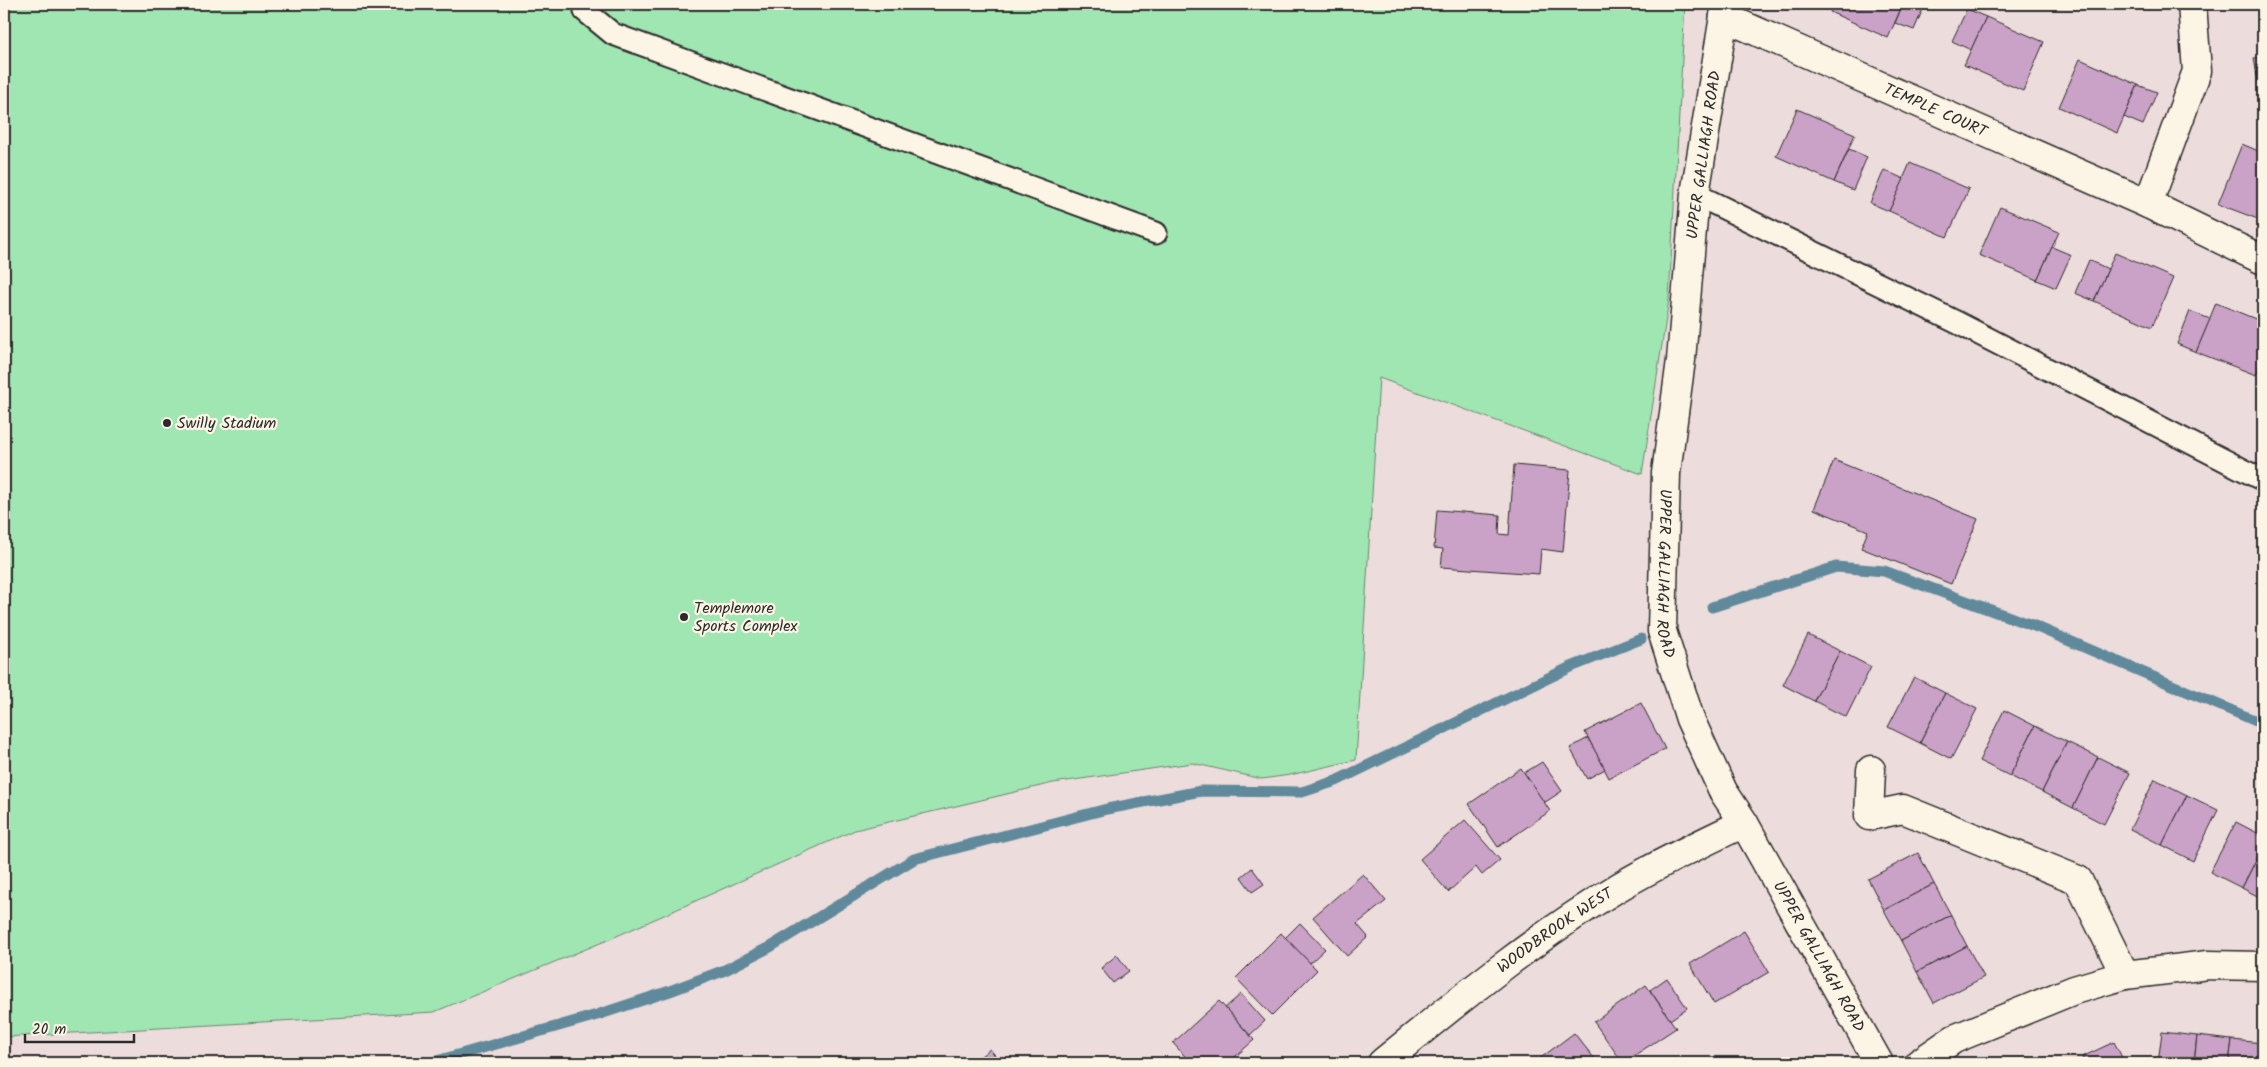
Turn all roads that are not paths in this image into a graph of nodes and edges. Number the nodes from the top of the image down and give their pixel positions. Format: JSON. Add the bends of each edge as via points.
{"nodes":[{"id":1,"x":585,"y":4,"type":"edge"},
{"id":2,"x":2192,"y":4,"type":"edge"},
{"id":3,"x":1725,"y":10,"type":"edge"},
{"id":4,"x":1695,"y":194,"type":"junction"},
{"id":5,"x":2148,"y":204,"type":"junction"},
{"id":6,"x":1156,"y":233,"type":"dead end"},
{"id":7,"x":2263,"y":260,"type":"edge"},
{"id":8,"x":2263,"y":480,"type":"edge"},
{"id":9,"x":1871,"y":770,"type":"dead end"},
{"id":10,"x":1744,"y":823,"type":"junction"},
{"id":11,"x":2263,"y":966,"type":"edge"},
{"id":12,"x":2125,"y":976,"type":"junction"},
{"id":13,"x":1382,"y":1063,"type":"edge"},
{"id":14,"x":1879,"y":1063,"type":"edge"},
{"id":15,"x":1919,"y":1063,"type":"edge"}],
"edges":[{"from":1,"to":6,"type":"lane","via":[[585,11],[613,34]]},
{"from":2,"to":5,"type":"street","via":[[2196,71]]},
{"from":3,"to":4,"type":"street","name":"UPPER GALLIAGH ROAD"},
{"from":3,"to":5,"type":"street","name":"TEMPLE COURT"},
{"from":4,"to":8,"type":"lane","via":[[1967,328]]},
{"from":4,"to":10,"type":"street","name":"UPPER GALLIAGH ROAD","via":[[1682,360],[1666,473],[1662,631],[1690,719],[1723,791]]},
{"from":5,"to":7,"type":"street","name":"TEMPLE COURT"},
{"from":9,"to":12,"type":"street","via":[[1869,816],[1903,809],[2078,880]]},
{"from":10,"to":13,"type":"street","name":"WOODBROOK WEST","via":[[1619,887],[1487,977]]},
{"from":10,"to":14,"type":"street","name":"UPPER GALLIAGH ROAD"},
{"from":11,"to":12,"type":"street","via":[[2208,965]]},
{"from":12,"to":15,"type":"street","via":[[2074,990],[1954,1039]]}]}
